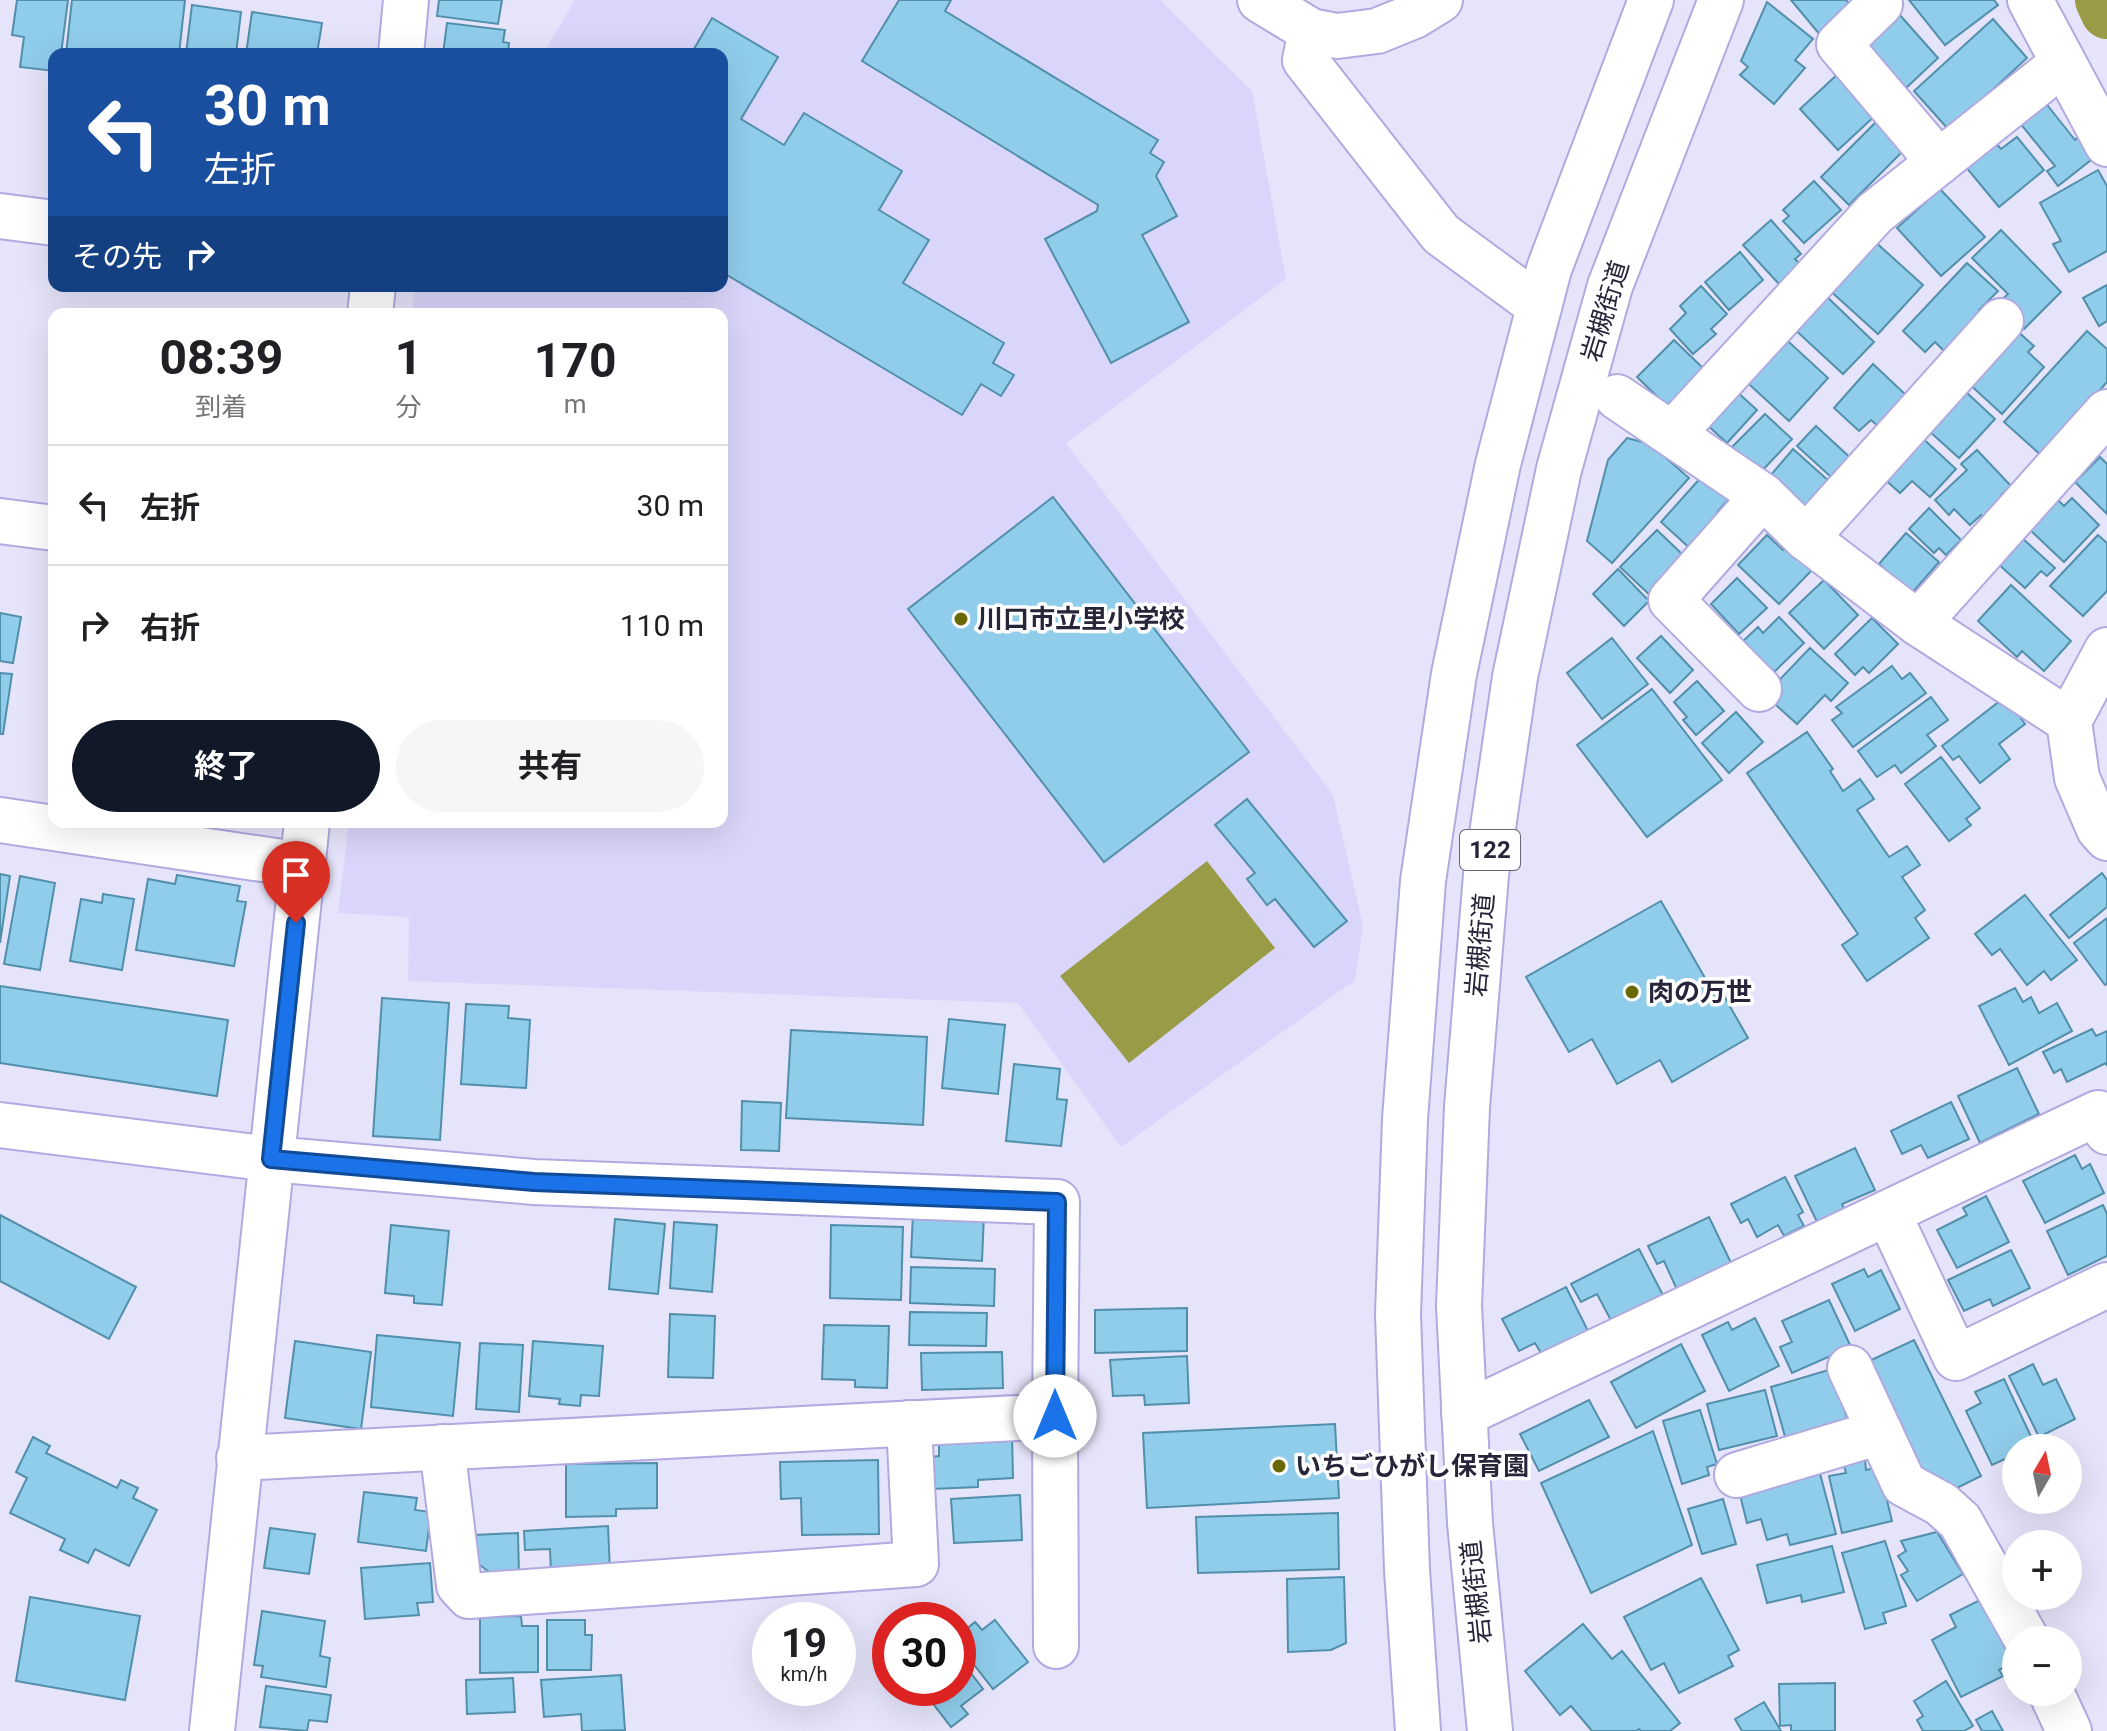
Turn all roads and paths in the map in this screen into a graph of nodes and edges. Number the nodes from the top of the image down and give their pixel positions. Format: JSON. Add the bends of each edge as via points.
{"nodes":[{"id":1,"x":406,"y":0,"type":"edge"},
{"id":2,"x":1260,"y":0,"type":"edge"},
{"id":3,"x":1440,"y":0,"type":"edge"},
{"id":4,"x":1651,"y":0,"type":"edge"},
{"id":5,"x":1721,"y":0,"type":"edge"},
{"id":6,"x":1877,"y":0,"type":"edge"},
{"id":7,"x":2030,"y":0,"type":"edge"},
{"id":8,"x":1311,"y":31,"type":"junction"},
{"id":9,"x":402,"y":48,"type":"edge"},
{"id":10,"x":2063,"y":63,"type":"junction"},
{"id":11,"x":2107,"y":144,"type":"edge"},
{"id":12,"x":1939,"y":162,"type":"junction"},
{"id":13,"x":0,"y":216,"type":"edge"},
{"id":14,"x":48,"y":222,"type":"edge"},
{"id":15,"x":1539,"y":306,"type":"junction"},
{"id":16,"x":2001,"y":321,"type":"dead end"},
{"id":17,"x":1617,"y":397,"type":"dead end"},
{"id":18,"x":2107,"y":412,"type":"edge"},
{"id":19,"x":1673,"y":433,"type":"junction"},
{"id":20,"x":1763,"y":496,"type":"junction"},
{"id":21,"x":0,"y":521,"type":"edge"},
{"id":22,"x":48,"y":527,"type":"edge"},
{"id":23,"x":1806,"y":538,"type":"junction"},
{"id":24,"x":1918,"y":623,"type":"junction"},
{"id":25,"x":2107,"y":650,"type":"edge"},
{"id":26,"x":1759,"y":689,"type":"dead end"},
{"id":27,"x":2069,"y":721,"type":"junction"},
{"id":28,"x":0,"y":820,"type":"edge"},
{"id":29,"x":48,"y":827,"type":"edge"},
{"id":30,"x":54,"y":828,"type":"edge"},
{"id":31,"x":306,"y":828,"type":"edge"},
{"id":32,"x":2107,"y":838,"type":"edge"},
{"id":33,"x":302,"y":865,"type":"junction"},
{"id":34,"x":0,"y":1125,"type":"edge"},
{"id":35,"x":2107,"y":1132,"type":"edge"},
{"id":36,"x":271,"y":1159,"type":"junction"},
{"id":37,"x":1888,"y":1213,"type":"junction"},
{"id":38,"x":2107,"y":1285,"type":"edge"},
{"id":39,"x":1850,"y":1368,"type":"dead end"},
{"id":40,"x":1464,"y":1414,"type":"junction"},
{"id":41,"x":1055,"y":1416,"type":"junction"},
{"id":42,"x":909,"y":1423,"type":"junction"},
{"id":43,"x":1880,"y":1432,"type":"junction"},
{"id":44,"x":442,"y":1447,"type":"junction"},
{"id":45,"x":239,"y":1458,"type":"junction"},
{"id":46,"x":1737,"y":1475,"type":"dead end"},
{"id":47,"x":2019,"y":1626,"type":"edge"},
{"id":48,"x":1056,"y":1646,"type":"dead end"},
{"id":49,"x":2057,"y":1706,"type":"edge"},
{"id":50,"x":212,"y":1731,"type":"edge"},
{"id":51,"x":1418,"y":1731,"type":"edge"},
{"id":52,"x":1490,"y":1731,"type":"edge"},
{"id":53,"x":2069,"y":1731,"type":"edge"}],
"edges":[{"from":1,"to":9,"type":"main road"},
{"from":2,"to":8,"type":"main road"},
{"from":3,"to":8,"type":"main road","via":[[1377,31],[1337,36]]},
{"from":4,"to":15,"type":"main road","number":"122"},
{"from":5,"to":40,"type":"main road","name":"岩槻街道","number":"122","via":[[1610,286],[1559,469],[1515,677],[1486,875],[1467,1107],[1459,1306]]},
{"from":6,"to":12,"type":"main road","via":[[1880,4],[1839,44]]},
{"from":7,"to":10,"type":"main road"},
{"from":8,"to":15,"type":"main road","via":[[1305,60],[1441,234]]},
{"from":10,"to":11,"type":"main road"},
{"from":10,"to":12,"type":"main road"},
{"from":12,"to":19,"type":"main road","via":[[1875,213]]},
{"from":13,"to":14,"type":"main road"},
{"from":15,"to":51,"type":"main road","number":"122","via":[[1498,464],[1454,674],[1423,881],[1405,1119],[1398,1314]]},
{"from":16,"to":23,"type":"main road"},
{"from":17,"to":19,"type":"main road"},
{"from":18,"to":24,"type":"main road"},
{"from":19,"to":20,"type":"main road"},
{"from":20,"to":23,"type":"main road"},
{"from":20,"to":26,"type":"main road","via":[[1671,600]]},
{"from":21,"to":22,"type":"main road"},
{"from":23,"to":24,"type":"main road"},
{"from":24,"to":27,"type":"main road"},
{"from":25,"to":27,"type":"main road"},
{"from":27,"to":32,"type":"main road","via":[[2077,778]]},
{"from":28,"to":29,"type":"main road"},
{"from":30,"to":33,"type":"main road"},
{"from":31,"to":33,"type":"main road"},
{"from":33,"to":36,"type":"main road"},
{"from":34,"to":36,"type":"main road"},
{"from":35,"to":37,"type":"main road","via":[[2098,1113]]},
{"from":36,"to":41,"type":"main road","via":[[534,1182],[1057,1202]]},
{"from":36,"to":45,"type":"main road"},
{"from":37,"to":38,"type":"main road","via":[[1956,1358]]},
{"from":37,"to":40,"type":"main road"},
{"from":39,"to":43,"type":"main road"},
{"from":40,"to":52,"type":"main road","name":"岩槻街道","number":"122"},
{"from":41,"to":42,"type":"main road"},
{"from":41,"to":48,"type":"main road"},
{"from":42,"to":44,"type":"main road"},
{"from":42,"to":44,"type":"main road","via":[[916,1564],[469,1596],[459,1585]]},
{"from":43,"to":46,"type":"main road"},
{"from":43,"to":47,"type":"main road","via":[[1904,1484],[1960,1521]]},
{"from":44,"to":45,"type":"main road"},
{"from":45,"to":50,"type":"main road"},
{"from":49,"to":53,"type":"main road"}]}
